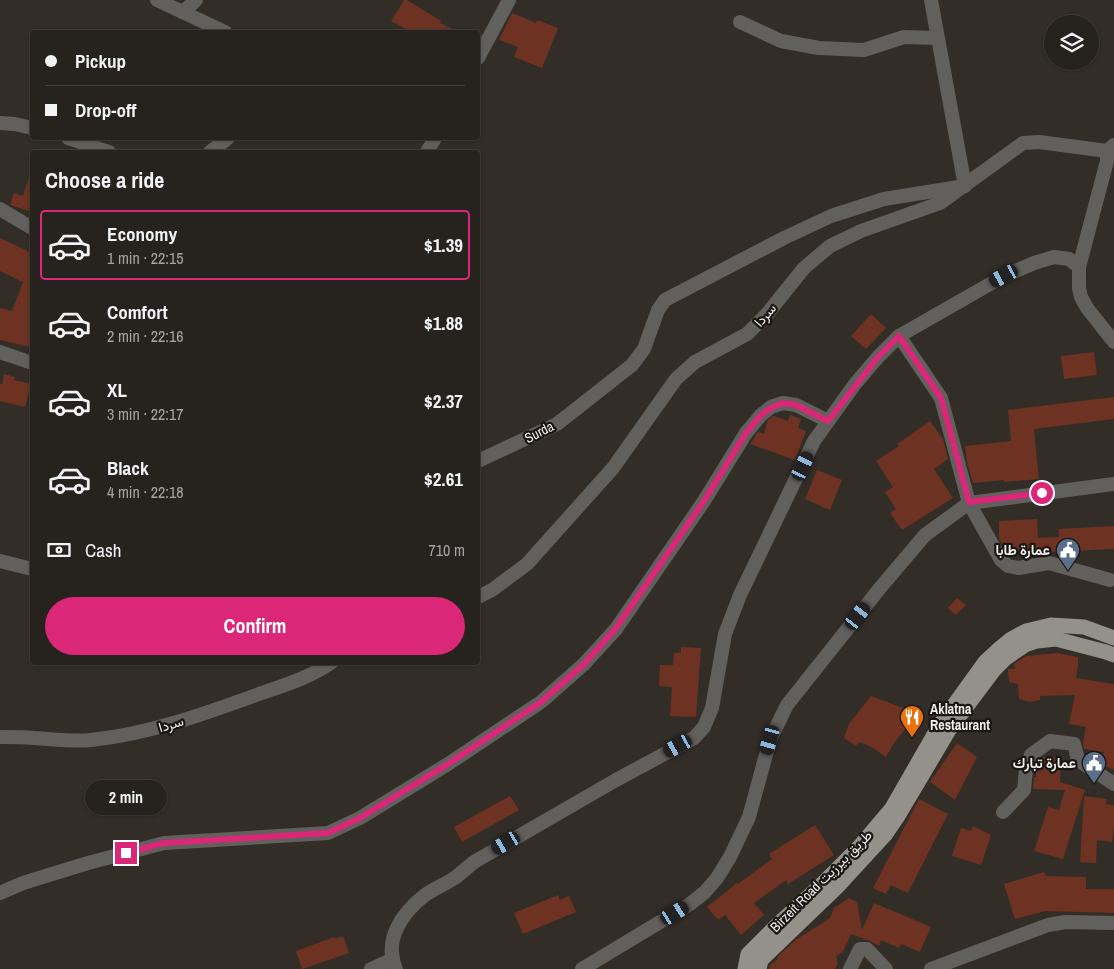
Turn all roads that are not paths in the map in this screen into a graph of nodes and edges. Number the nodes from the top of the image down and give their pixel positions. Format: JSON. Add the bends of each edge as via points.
{"nodes":[{"id":1,"x":157,"y":0,"type":"edge"},
{"id":2,"x":196,"y":0,"type":"edge"},
{"id":3,"x":509,"y":0,"type":"edge"},
{"id":4,"x":931,"y":0,"type":"edge"},
{"id":5,"x":184,"y":12,"type":"junction"},
{"id":6,"x":740,"y":22,"type":"dead end"},
{"id":7,"x":221,"y":30,"type":"edge"},
{"id":8,"x":937,"y":38,"type":"junction"},
{"id":9,"x":480,"y":54,"type":"edge"},
{"id":10,"x":0,"y":123,"type":"edge"},
{"id":11,"x":30,"y":128,"type":"edge"},
{"id":12,"x":74,"y":140,"type":"edge"},
{"id":13,"x":225,"y":140,"type":"edge"},
{"id":14,"x":1111,"y":148,"type":"edge"},
{"id":15,"x":103,"y":150,"type":"edge"},
{"id":16,"x":213,"y":150,"type":"edge"},
{"id":17,"x":965,"y":186,"type":"junction"},
{"id":18,"x":0,"y":208,"type":"edge"},
{"id":19,"x":30,"y":227,"type":"edge"},
{"id":20,"x":1080,"y":267,"type":"junction"},
{"id":21,"x":899,"y":336,"type":"junction"},
{"id":22,"x":1114,"y":342,"type":"edge"},
{"id":23,"x":0,"y":352,"type":"edge"},
{"id":24,"x":30,"y":362,"type":"edge"},
{"id":25,"x":828,"y":421,"type":"junction"},
{"id":26,"x":480,"y":460,"type":"edge"},
{"id":27,"x":1114,"y":484,"type":"edge"},
{"id":28,"x":969,"y":502,"type":"junction"},
{"id":29,"x":0,"y":561,"type":"edge"},
{"id":30,"x":30,"y":568,"type":"edge"},
{"id":31,"x":1110,"y":580,"type":"dead end"},
{"id":32,"x":480,"y":596,"type":"edge"},
{"id":33,"x":1114,"y":638,"type":"edge"},
{"id":34,"x":1114,"y":655,"type":"edge"},
{"id":35,"x":328,"y":665,"type":"edge"},
{"id":36,"x":944,"y":728,"type":"junction"},
{"id":37,"x":0,"y":737,"type":"edge"},
{"id":38,"x":1114,"y":784,"type":"edge"},
{"id":39,"x":1003,"y":812,"type":"dead end"},
{"id":40,"x":0,"y":893,"type":"edge"},
{"id":41,"x":1114,"y":923,"type":"edge"},
{"id":42,"x":395,"y":964,"type":"edge"},
{"id":43,"x":371,"y":969,"type":"edge"},
{"id":44,"x":582,"y":969,"type":"edge"},
{"id":45,"x":746,"y":969,"type":"edge"},
{"id":46,"x":759,"y":969,"type":"edge"},
{"id":47,"x":850,"y":969,"type":"edge"},
{"id":48,"x":886,"y":969,"type":"edge"},
{"id":49,"x":931,"y":969,"type":"edge"}],
"edges":[{"from":1,"to":5,"type":"street"},
{"from":2,"to":5,"type":"street"},
{"from":3,"to":9,"type":"street"},
{"from":4,"to":8,"type":"street"},
{"from":5,"to":7,"type":"street"},
{"from":6,"to":8,"type":"street","via":[[780,41],[820,48],[864,50],[904,37]]},
{"from":8,"to":17,"type":"street"},
{"from":10,"to":11,"type":"street"},
{"from":12,"to":15,"type":"street"},
{"from":13,"to":16,"type":"street"},
{"from":14,"to":17,"type":"street","name":"سردا","via":[[1039,142],[1023,144]]},
{"from":14,"to":20,"type":"street"},
{"from":17,"to":26,"type":"street","name":"Surda","via":[[884,199],[831,216],[666,300],[658,310],[644,349],[632,364],[556,424]]},
{"from":17,"to":32,"type":"street","name":"سردا","via":[[940,202],[830,246],[804,268],[747,334],[695,362],[676,379],[613,468],[527,564]]},
{"from":18,"to":19,"type":"street"},
{"from":20,"to":21,"type":"street","via":[[1069,259],[1054,257],[1034,263],[998,279]]},
{"from":20,"to":22,"type":"street","via":[[1081,297]]},
{"from":21,"to":25,"type":"street","via":[[872,364]]},
{"from":21,"to":28,"type":"street","via":[[941,398]]},
{"from":23,"to":24,"type":"street"},
{"from":25,"to":40,"type":"street","via":[[796,405],[783,403],[761,415],[616,628],[584,664],[541,702],[360,818],[328,833],[164,843],[88,863]]},
{"from":25,"to":42,"type":"street","via":[[814,441],[740,595],[725,634],[712,708],[704,727],[694,738],[482,857],[426,896],[410,909],[392,939],[390,950]]},
{"from":27,"to":28,"type":"street"},
{"from":28,"to":31,"type":"street","via":[[1001,560],[1008,566],[1018,568],[1049,563]]},
{"from":28,"to":44,"type":"street","via":[[925,535],[787,705],[770,740],[749,816],[730,857],[711,885],[690,904]]},
{"from":29,"to":30,"type":"street"},
{"from":33,"to":36,"type":"main road","name":"Birzeit Road طريق بيرزيت","via":[[1073,626],[1051,625],[1026,631],[1011,639],[985,662]]},
{"from":34,"to":36,"type":"main road","via":[[1056,639],[1026,645],[1010,654],[994,670]]},
{"from":35,"to":37,"type":"street","name":"سردا","via":[[291,684],[150,730],[90,740]]},
{"from":36,"to":45,"type":"main road","name":"Birzeit Road طريق بيرزيت","via":[[892,808],[852,854],[748,954]]},
{"from":36,"to":46,"type":"main road","via":[[885,835],[761,960]]},
{"from":38,"to":39,"type":"street","via":[[1078,760],[1074,744],[1050,741],[1031,754],[1024,790]]},
{"from":41,"to":49,"type":"street","via":[[1048,925]]},
{"from":42,"to":43,"type":"street"},
{"from":47,"to":48,"type":"street","via":[[860,949],[867,949]]}]}
